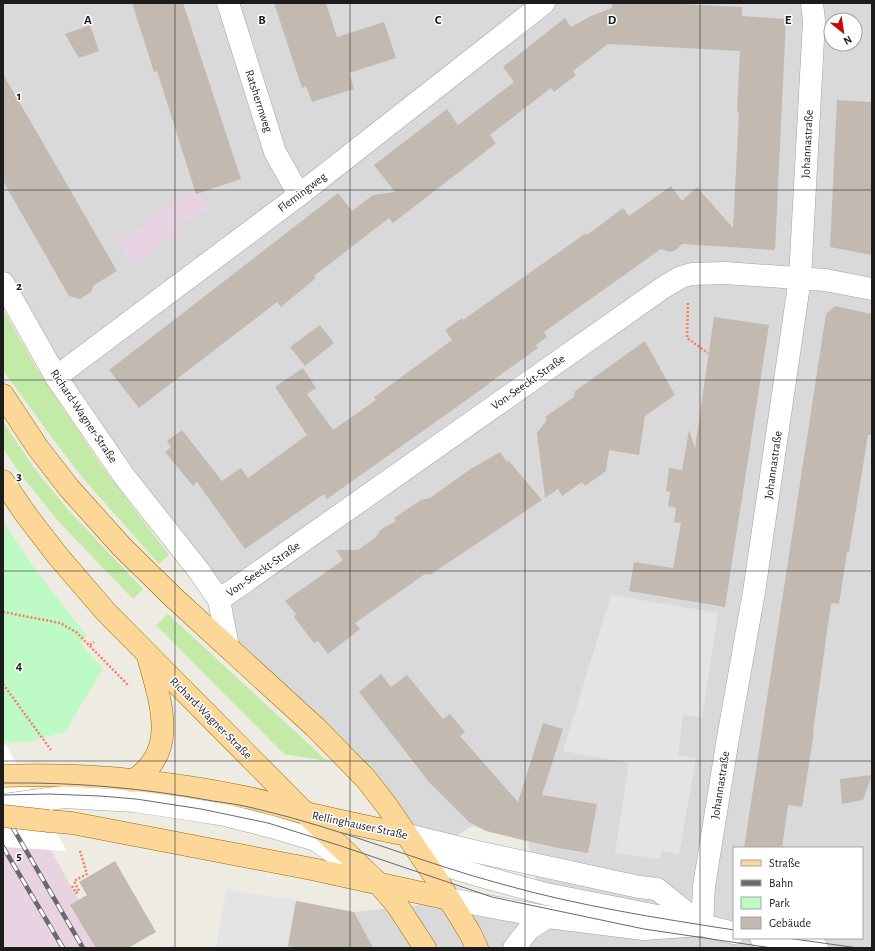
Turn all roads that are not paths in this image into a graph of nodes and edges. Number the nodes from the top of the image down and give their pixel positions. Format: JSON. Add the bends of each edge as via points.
{"nodes":[{"id":1,"x":228,"y":3,"type":"edge"},
{"id":2,"x":544,"y":3,"type":"edge"},
{"id":3,"x":812,"y":3,"type":"edge"},
{"id":4,"x":299,"y":195,"type":"junction"},
{"id":5,"x":800,"y":278,"type":"junction"},
{"id":6,"x":3,"y":283,"type":"edge"},
{"id":7,"x":872,"y":289,"type":"edge"},
{"id":8,"x":56,"y":377,"type":"junction"},
{"id":9,"x":3,"y":395,"type":"edge"},
{"id":10,"x":3,"y":481,"type":"edge"},
{"id":11,"x":219,"y":600,"type":"junction"},
{"id":12,"x":228,"y":647,"type":"junction"},
{"id":13,"x":148,"y":655,"type":"junction"},
{"id":14,"x":13,"y":776,"type":"edge"},
{"id":15,"x":132,"y":780,"type":"junction"},
{"id":16,"x":3,"y":805,"type":"edge"},
{"id":17,"x":305,"y":813,"type":"junction"},
{"id":18,"x":3,"y":816,"type":"edge"},
{"id":19,"x":407,"y":835,"type":"junction"},
{"id":20,"x":378,"y":884,"type":"junction"},
{"id":21,"x":449,"y":899,"type":"junction"},
{"id":22,"x":547,"y":917,"type":"junction"},
{"id":23,"x":702,"y":925,"type":"junction"},
{"id":24,"x":733,"y":933,"type":"edge"},
{"id":25,"x":767,"y":939,"type":"edge"},
{"id":26,"x":426,"y":948,"type":"edge"},
{"id":27,"x":477,"y":948,"type":"edge"},
{"id":28,"x":514,"y":948,"type":"edge"},
{"id":29,"x":817,"y":948,"type":"edge"}],
"edges":[{"from":1,"to":4,"type":"street","name":"Ratsherrnweg","via":[[275,152]]},
{"from":2,"to":4,"type":"street","name":"Flemingweg"},
{"from":3,"to":5,"type":"street","name":"Johannastraße","via":[[814,21]]},
{"from":4,"to":8,"type":"street","name":"Flemingweg"},
{"from":5,"to":7,"type":"street","name":"Von-Seeckt-Straße"},
{"from":5,"to":11,"type":"street","name":"Von-Seeckt-Straße","via":[[705,273],[681,277]]},
{"from":5,"to":23,"type":"street","name":"Johannastraße","via":[[754,592],[705,879]]},
{"from":6,"to":8,"type":"street","name":"Richard-Wagner-Straße"},
{"from":8,"to":11,"type":"street","name":"Richard-Wagner-Straße","via":[[124,476]]},
{"from":9,"to":12,"type":"main road","via":[[38,448],[97,520],[173,597]]},
{"from":10,"to":13,"type":"main road","name":"Richard-Wagner-Straße","via":[[56,555]]},
{"from":11,"to":12,"type":"street","name":"Richard-Wagner-Straße"},
{"from":12,"to":19,"type":"main road","via":[[315,727],[366,779]]},
{"from":13,"to":15,"type":"main road","via":[[161,707],[163,732],[152,762],[143,773]]},
{"from":13,"to":17,"type":"main road","name":"Richard-Wagner-Straße"},
{"from":14,"to":15,"type":"main road","name":"Rellinghauser Straße"},
{"from":15,"to":17,"type":"main road","name":"Rellinghauser Straße","via":[[245,797]]},
{"from":16,"to":20,"type":"street","via":[[64,797],[136,801],[224,816],[316,840]]},
{"from":17,"to":19,"type":"main road","name":"Rellinghauser Straße"},
{"from":17,"to":20,"type":"main road","name":"Richard-Wagner-Straße"},
{"from":18,"to":20,"type":"main road","name":"Rellinghauser Straße","bridge":true,"via":[[72,823]]},
{"from":19,"to":21,"type":"main road"},
{"from":19,"to":23,"type":"street","name":"Rellinghauser Straße","via":[[657,889]]},
{"from":20,"to":21,"type":"main road","name":"Rellinghauser Straße"},
{"from":20,"to":26,"type":"main road","name":"Richard-Wagner-Straße","via":[[397,904]]},
{"from":21,"to":22,"type":"street","name":"Rellinghauser Straße"},
{"from":21,"to":27,"type":"main road"},
{"from":22,"to":23,"type":"street","name":"Rellinghauser Straße","via":[[644,929]]},
{"from":22,"to":28,"type":"street","via":[[529,929]]},
{"from":23,"to":24,"type":"street","name":"Rellinghauser Straße"},
{"from":25,"to":29,"type":"street"}]}
